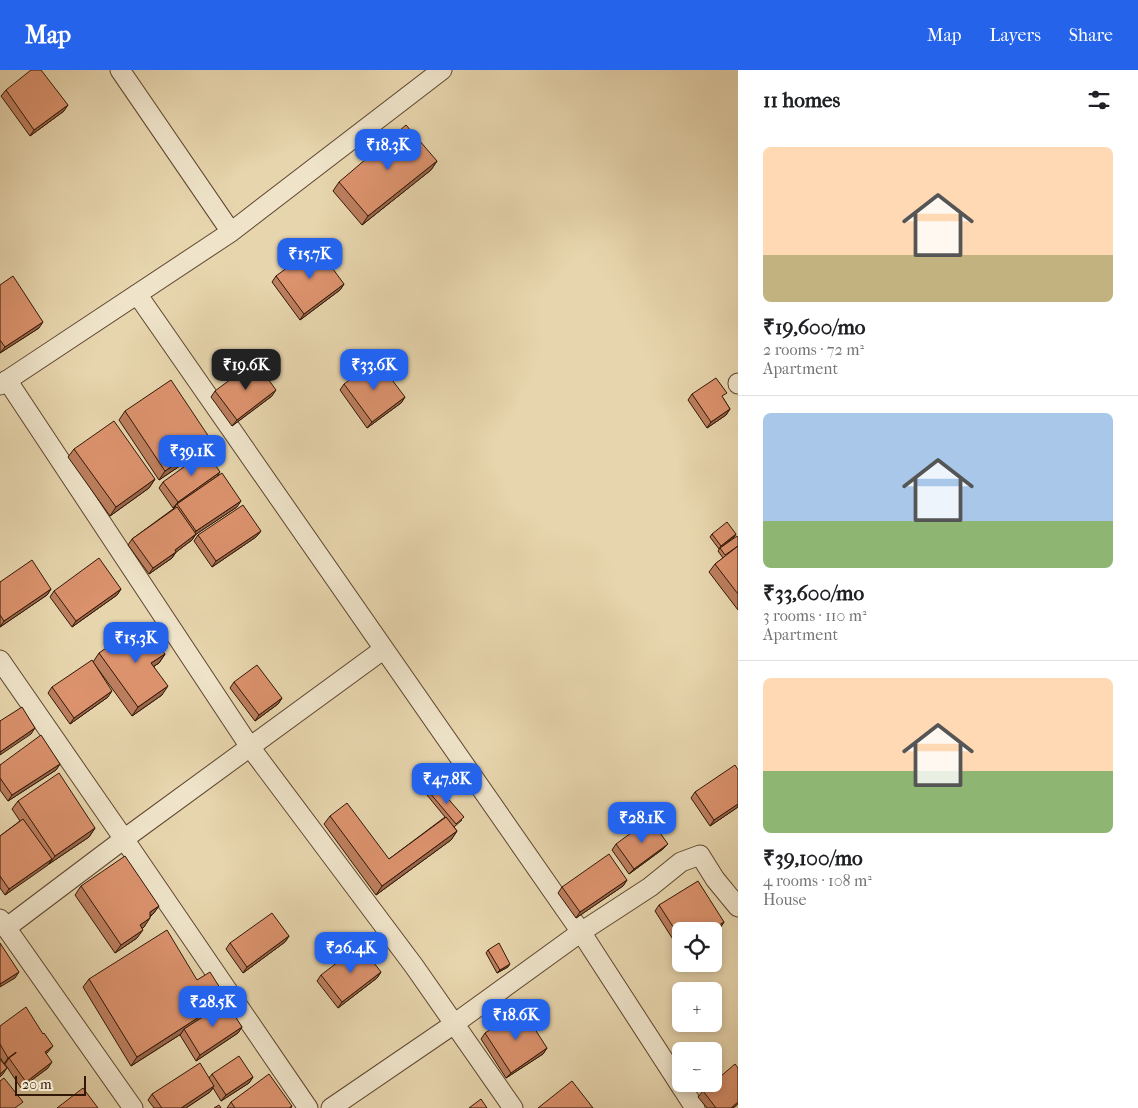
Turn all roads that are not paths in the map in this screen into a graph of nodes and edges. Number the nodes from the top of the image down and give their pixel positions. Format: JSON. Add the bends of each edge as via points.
{"nodes":[{"id":1,"x":120,"y":70,"type":"edge"},
{"id":2,"x":442,"y":70,"type":"edge"},
{"id":3,"x":231,"y":232,"type":"junction"},
{"id":4,"x":137,"y":294,"type":"junction"},
{"id":5,"x":3,"y":382,"type":"edge"},
{"id":6,"x":384,"y":649,"type":"junction"},
{"id":7,"x":0,"y":660,"type":"edge"},
{"id":8,"x":250,"y":747,"type":"junction"},
{"id":9,"x":124,"y":839,"type":"junction"},
{"id":10,"x":738,"y":907,"type":"edge"},
{"id":11,"x":3,"y":924,"type":"edge"},
{"id":12,"x":581,"y":932,"type":"junction"},
{"id":13,"x":454,"y":1024,"type":"junction"},
{"id":14,"x":133,"y":1108,"type":"edge"},
{"id":15,"x":308,"y":1108,"type":"edge"},
{"id":16,"x":331,"y":1108,"type":"edge"},
{"id":17,"x":513,"y":1108,"type":"edge"},
{"id":18,"x":695,"y":1108,"type":"edge"}],
"edges":[{"from":1,"to":3,"type":"street"},
{"from":2,"to":3,"type":"street"},
{"from":3,"to":4,"type":"street"},
{"from":4,"to":5,"type":"street"},
{"from":4,"to":6,"type":"street"},
{"from":5,"to":8,"type":"street"},
{"from":6,"to":8,"type":"street"},
{"from":6,"to":12,"type":"street"},
{"from":7,"to":9,"type":"street"},
{"from":8,"to":9,"type":"street"},
{"from":8,"to":13,"type":"street"},
{"from":9,"to":11,"type":"street"},
{"from":9,"to":15,"type":"street"},
{"from":10,"to":12,"type":"street","via":[[700,855],[681,862],[650,887]]},
{"from":11,"to":14,"type":"street"},
{"from":12,"to":13,"type":"street"},
{"from":12,"to":18,"type":"street"},
{"from":13,"to":16,"type":"street"},
{"from":13,"to":17,"type":"street"}]}
